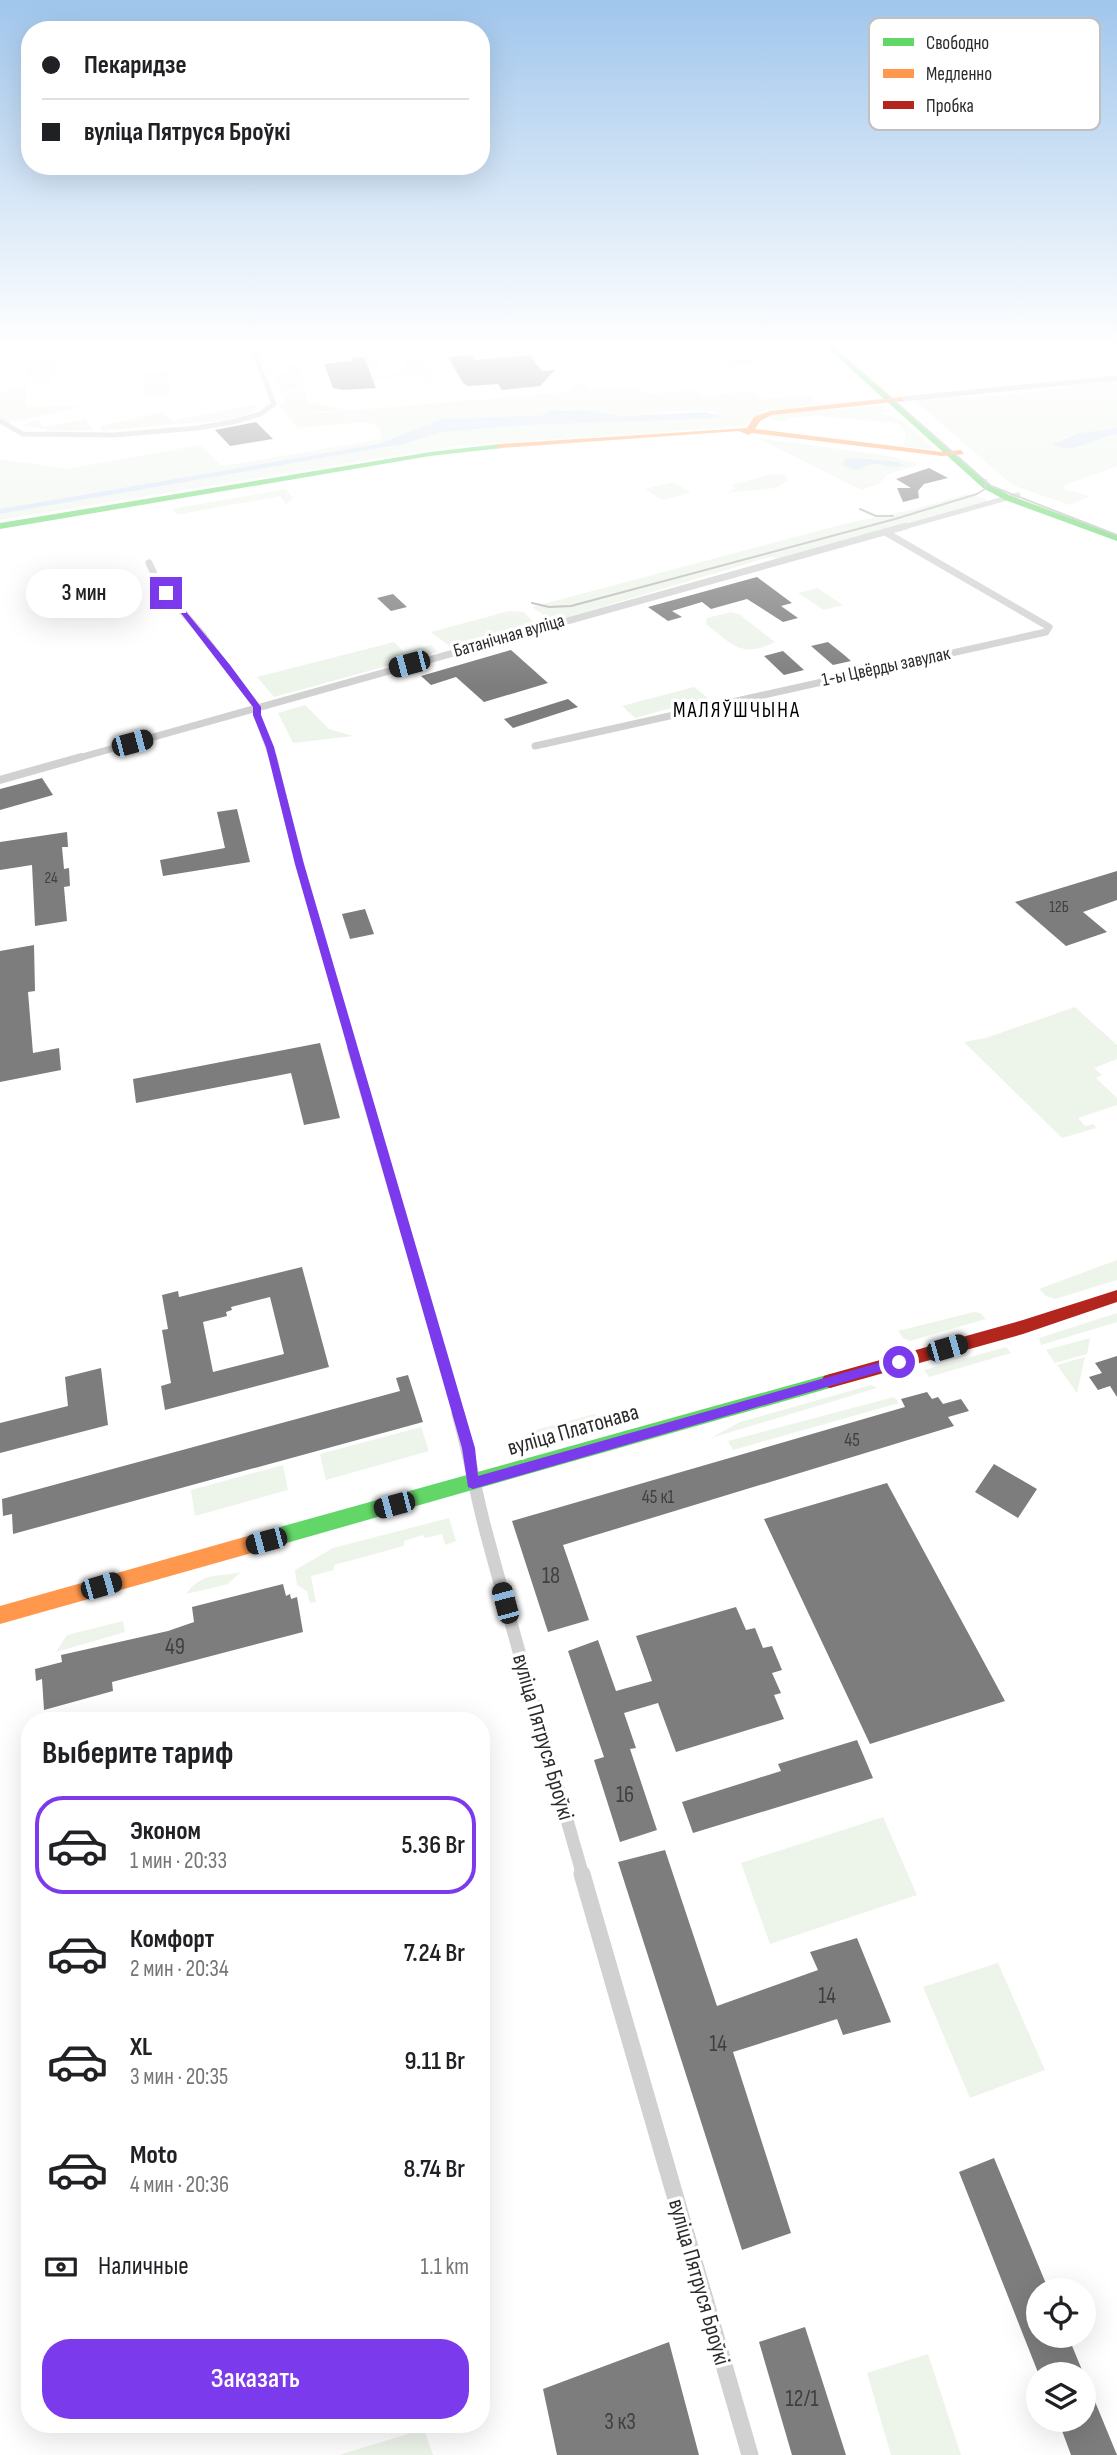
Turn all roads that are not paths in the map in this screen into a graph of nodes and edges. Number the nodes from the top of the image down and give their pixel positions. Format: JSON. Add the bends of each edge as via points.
{"nodes":[{"id":1,"x":435,"y":459,"type":"edge"},
{"id":2,"x":960,"y":459,"type":"edge"},
{"id":3,"x":372,"y":466,"type":"junction"},
{"id":4,"x":1013,"y":496,"type":"junction"},
{"id":5,"x":0,"y":526,"type":"edge"},
{"id":6,"x":1117,"y":530,"type":"edge"},
{"id":7,"x":0,"y":531,"type":"edge"},
{"id":8,"x":885,"y":532,"type":"junction"},
{"id":9,"x":1117,"y":538,"type":"edge"},
{"id":10,"x":149,"y":563,"type":"dead end"},
{"id":11,"x":257,"y":707,"type":"junction"},
{"id":12,"x":535,"y":746,"type":"dead end"},
{"id":13,"x":0,"y":780,"type":"edge"},
{"id":14,"x":1117,"y":1296,"type":"edge"},
{"id":15,"x":473,"y":1483,"type":"junction"},
{"id":16,"x":0,"y":1615,"type":"edge"},
{"id":17,"x":750,"y":2455,"type":"edge"}],
"edges":[{"from":1,"to":3,"type":"main road"},
{"from":2,"to":4,"type":"main road","via":[[986,486]]},
{"from":3,"to":5,"type":"main road"},
{"from":3,"to":7,"type":"main road"},
{"from":4,"to":6,"type":"main road"},
{"from":4,"to":8,"type":"street","name":"Батанічная вуліца"},
{"from":4,"to":9,"type":"main road"},
{"from":8,"to":11,"type":"street","name":"Батанічная вуліца"},
{"from":8,"to":12,"type":"street","name":"1-ы Цвёрды завулак","via":[[1049,627],[1046,632]]},
{"from":10,"to":11,"type":"street","name":"вуліца Пятруся Броўкі","via":[[160,586]]},
{"from":11,"to":13,"type":"street","name":"Батанічная вуліца"},
{"from":11,"to":15,"type":"street","name":"вуліца Пятруся Броўкі","via":[[468,1448]]},
{"from":14,"to":15,"type":"main road","name":"вуліца Платонава","via":[[1023,1327]]},
{"from":15,"to":16,"type":"main road","name":"вуліца Платонава"},
{"from":15,"to":17,"type":"street","name":"вуліца Пятруся Броўкі"}]}
